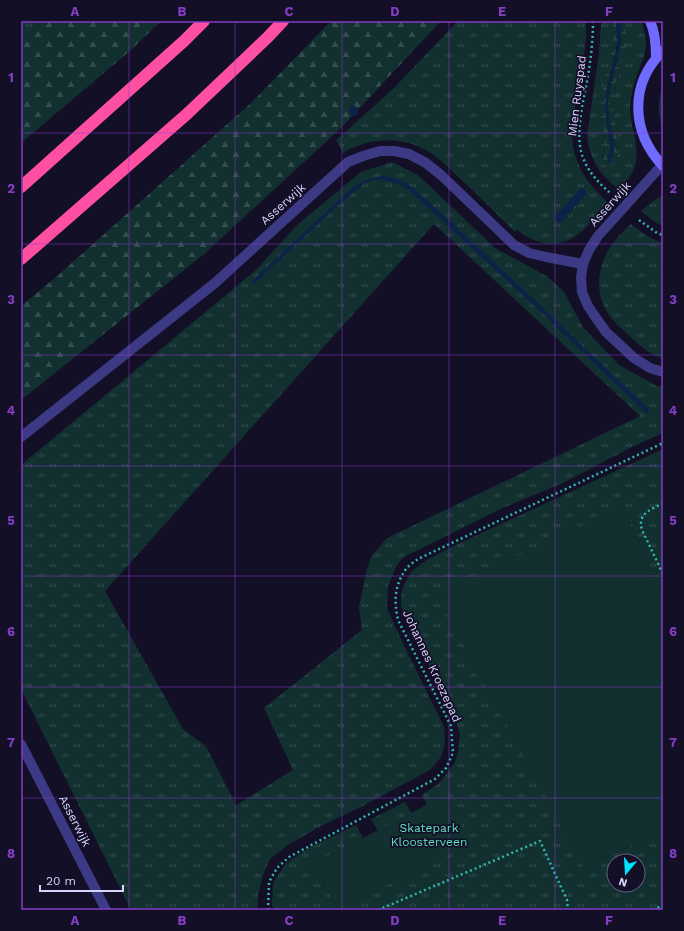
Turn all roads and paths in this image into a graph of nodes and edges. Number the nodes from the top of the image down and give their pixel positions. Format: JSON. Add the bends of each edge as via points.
{"nodes":[{"id":1,"x":204,"y":21,"type":"edge"},
{"id":2,"x":283,"y":21,"type":"edge"},
{"id":3,"x":593,"y":21,"type":"edge"},
{"id":4,"x":650,"y":21,"type":"edge"},
{"id":5,"x":660,"y":54,"type":"edge"},
{"id":6,"x":662,"y":165,"type":"edge"},
{"id":7,"x":21,"y":187,"type":"edge"},
{"id":8,"x":624,"y":206,"type":"junction"},
{"id":9,"x":663,"y":235,"type":"edge"},
{"id":10,"x":21,"y":259,"type":"edge"},
{"id":11,"x":583,"y":264,"type":"junction"},
{"id":12,"x":663,"y":372,"type":"edge"},
{"id":13,"x":21,"y":437,"type":"edge"},
{"id":14,"x":663,"y":443,"type":"edge"},
{"id":15,"x":663,"y":503,"type":"edge"},
{"id":16,"x":663,"y":574,"type":"edge"},
{"id":17,"x":21,"y":744,"type":"edge"},
{"id":18,"x":663,"y":905,"type":"edge"},
{"id":19,"x":106,"y":910,"type":"edge"},
{"id":20,"x":268,"y":910,"type":"edge"},
{"id":21,"x":378,"y":910,"type":"edge"},
{"id":22,"x":469,"y":910,"type":"edge"},
{"id":23,"x":486,"y":910,"type":"edge"},
{"id":24,"x":568,"y":910,"type":"edge"},
{"id":25,"x":653,"y":910,"type":"edge"}],
"edges":[{"from":1,"to":7,"type":"highway"},
{"from":2,"to":10,"type":"highway","via":[[187,114]]},
{"from":3,"to":8,"type":"path","name":"Mien Ruyspad","via":[[579,135],[580,149],[594,177]]},
{"from":4,"to":5,"type":"street"},
{"from":5,"to":6,"type":"street","via":[[642,83],[638,112],[645,141]]},
{"from":6,"to":8,"type":"street","name":"Asserwijk"},
{"from":8,"to":9,"type":"path","name":"Mien Ruyspad","via":[[648,227]]},
{"from":8,"to":11,"type":"street","name":"Asserwijk","via":[[598,236]]},
{"from":11,"to":12,"type":"street","name":"Asserwijk","via":[[582,292],[606,332],[634,358],[650,368]]},
{"from":11,"to":13,"type":"street","name":"Asserwijk","via":[[529,253],[514,245],[441,175],[409,154],[380,151],[363,156],[348,162],[215,283]]},
{"from":14,"to":20,"type":"path","name":"Johannes Kroezepad","via":[[418,559],[407,568],[396,590],[395,606],[398,620],[452,726],[453,753],[446,768],[435,779],[289,857],[277,868],[269,882]]},
{"from":15,"to":16,"type":"path","via":[[645,513],[640,524]]},
{"from":17,"to":19,"type":"street","name":"Asserwijk"},
{"from":18,"to":25,"type":"path"},
{"from":21,"to":24,"type":"path","via":[[540,841],[567,900]]},
{"from":22,"to":23,"type":"path"}]}
